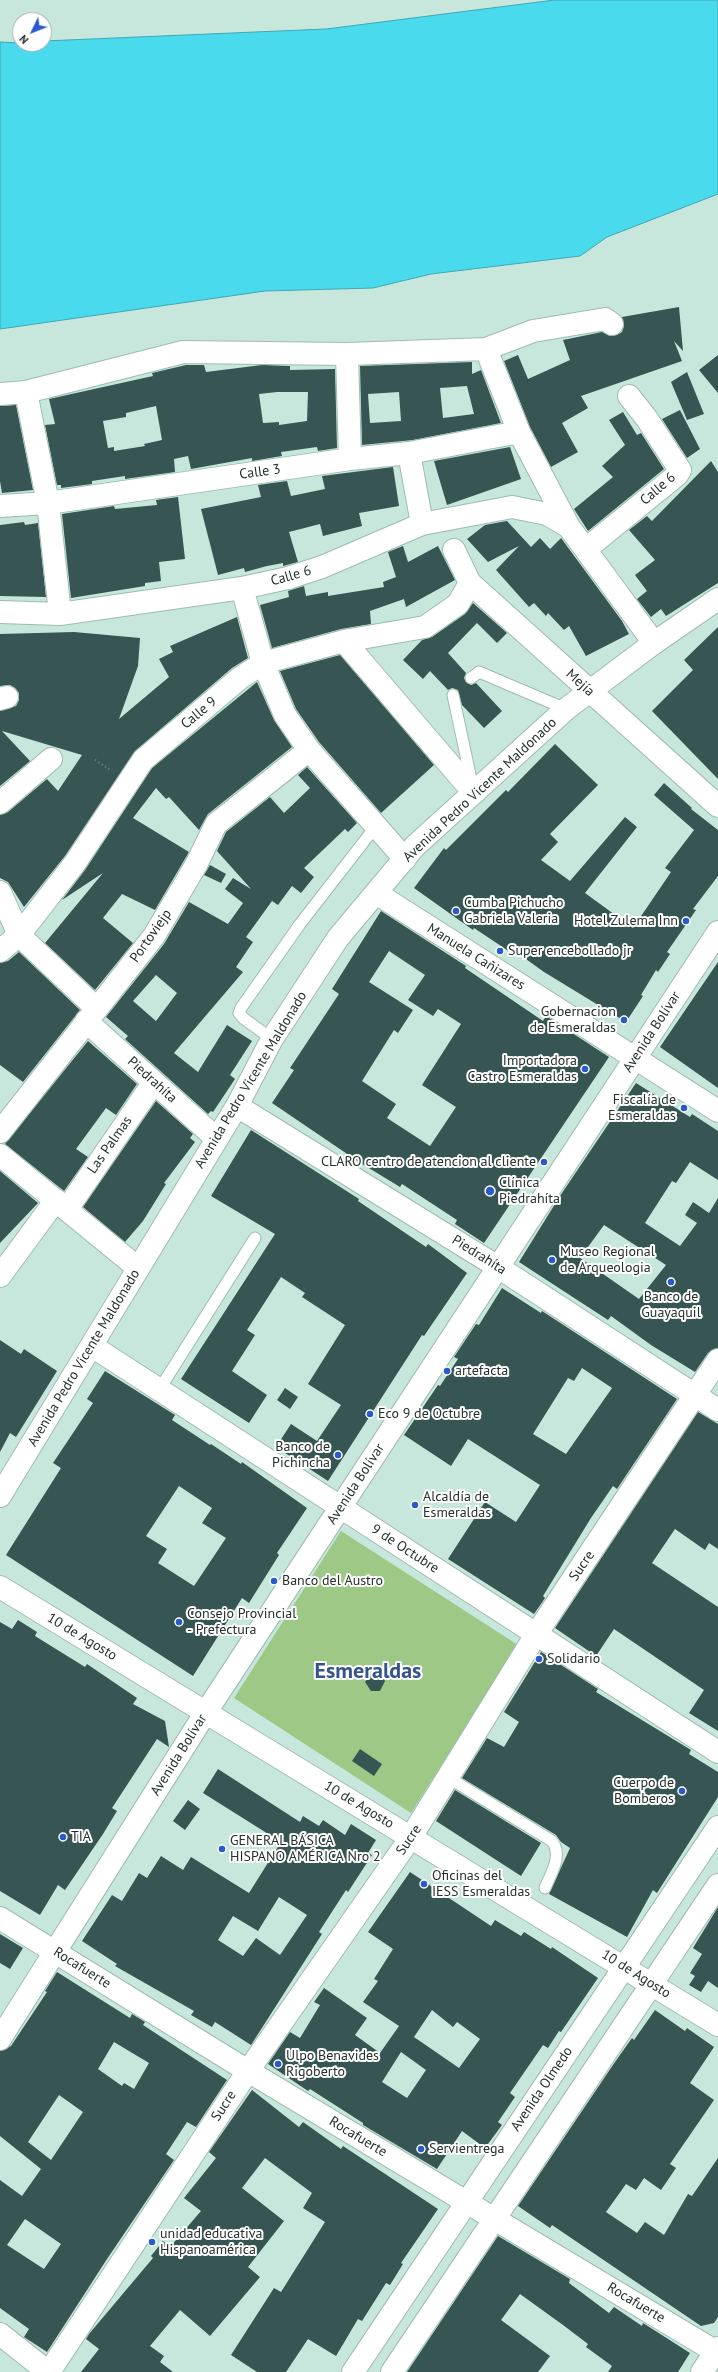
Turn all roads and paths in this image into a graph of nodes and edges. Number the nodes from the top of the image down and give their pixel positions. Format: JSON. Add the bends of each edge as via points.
{"nodes":[{"id":1,"x":612,"y":324,"type":"dead end"},
{"id":2,"x":486,"y":349,"type":"junction"},
{"id":3,"x":347,"y":354,"type":"junction"},
{"id":4,"x":26,"y":392,"type":"junction"},
{"id":5,"x":0,"y":394,"type":"edge"},
{"id":6,"x":629,"y":396,"type":"dead end"},
{"id":7,"x":519,"y":432,"type":"junction"},
{"id":8,"x":409,"y":453,"type":"junction"},
{"id":9,"x":350,"y":459,"type":"junction"},
{"id":10,"x":48,"y":503,"type":"junction"},
{"id":11,"x":0,"y":506,"type":"edge"},
{"id":12,"x":422,"y":524,"type":"junction"},
{"id":13,"x":569,"y":527,"type":"junction"},
{"id":14,"x":586,"y":549,"type":"junction"},
{"id":15,"x":454,"y":550,"type":"dead end"},
{"id":16,"x":470,"y":583,"type":"junction"},
{"id":17,"x":242,"y":588,"type":"junction"},
{"id":18,"x":718,"y":599,"type":"edge"},
{"id":19,"x":0,"y":612,"type":"edge"},
{"id":20,"x":60,"y":614,"type":"junction"},
{"id":21,"x":344,"y":641,"type":"junction"},
{"id":22,"x":654,"y":643,"type":"junction"},
{"id":23,"x":263,"y":663,"type":"junction"},
{"id":24,"x":471,"y":678,"type":"dead end"},
{"id":25,"x":588,"y":691,"type":"junction"},
{"id":26,"x":453,"y":695,"type":"dead end"},
{"id":27,"x":566,"y":709,"type":"junction"},
{"id":28,"x":309,"y":750,"type":"junction"},
{"id":29,"x":50,"y":759,"type":"dead end"},
{"id":30,"x":474,"y":793,"type":"junction"},
{"id":31,"x":0,"y":803,"type":"edge"},
{"id":32,"x":718,"y":806,"type":"edge"},
{"id":33,"x":376,"y":826,"type":"junction"},
{"id":34,"x":405,"y":858,"type":"junction"},
{"id":35,"x":376,"y":893,"type":"junction"},
{"id":36,"x":3,"y":906,"type":"edge"},
{"id":37,"x":718,"y":932,"type":"edge"},
{"id":38,"x":19,"y":935,"type":"junction"},
{"id":39,"x":0,"y":951,"type":"edge"},
{"id":40,"x":91,"y":1015,"type":"junction"},
{"id":41,"x":272,"y":1040,"type":"junction"},
{"id":42,"x":635,"y":1058,"type":"junction"},
{"id":43,"x":154,"y":1082,"type":"junction"},
{"id":44,"x":237,"y":1106,"type":"junction"},
{"id":45,"x":718,"y":1111,"type":"edge"},
{"id":46,"x":0,"y":1132,"type":"edge"},
{"id":47,"x":217,"y":1139,"type":"junction"},
{"id":48,"x":0,"y":1155,"type":"edge"},
{"id":49,"x":62,"y":1204,"type":"junction"},
{"id":50,"x":255,"y":1238,"type":"dead end"},
{"id":51,"x":498,"y":1267,"type":"junction"},
{"id":52,"x":138,"y":1268,"type":"junction"},
{"id":53,"x":0,"y":1276,"type":"edge"},
{"id":54,"x":92,"y":1346,"type":"junction"},
{"id":55,"x":718,"y":1360,"type":"edge"},
{"id":56,"x":159,"y":1390,"type":"junction"},
{"id":57,"x":695,"y":1396,"type":"junction"},
{"id":58,"x":718,"y":1410,"type":"edge"},
{"id":59,"x":2,"y":1490,"type":"edge"},
{"id":60,"x":340,"y":1508,"type":"junction"},
{"id":61,"x":0,"y":1587,"type":"edge"},
{"id":62,"x":536,"y":1633,"type":"junction"},
{"id":63,"x":206,"y":1712,"type":"junction"},
{"id":64,"x":718,"y":1752,"type":"edge"},
{"id":65,"x":449,"y":1778,"type":"junction"},
{"id":66,"x":718,"y":1827,"type":"edge"},
{"id":67,"x":411,"y":1837,"type":"junction"},
{"id":68,"x":718,"y":1885,"type":"edge"},
{"id":69,"x":545,"y":1888,"type":"dead end"},
{"id":70,"x":0,"y":1918,"type":"edge"},
{"id":71,"x":55,"y":1951,"type":"junction"},
{"id":72,"x":624,"y":1967,"type":"junction"},
{"id":73,"x":652,"y":1984,"type":"junction"},
{"id":74,"x":718,"y":2025,"type":"edge"},
{"id":75,"x":0,"y":2039,"type":"edge"},
{"id":76,"x":248,"y":2071,"type":"junction"},
{"id":77,"x":467,"y":2202,"type":"junction"},
{"id":78,"x":495,"y":2219,"type":"junction"},
{"id":79,"x":0,"y":2334,"type":"edge"},
{"id":80,"x":717,"y":2351,"type":"edge"},
{"id":81,"x":48,"y":2372,"type":"edge"},
{"id":82,"x":353,"y":2372,"type":"edge"},
{"id":83,"x":392,"y":2372,"type":"edge"},
{"id":84,"x":702,"y":2372,"type":"edge"}],
"edges":[{"from":1,"to":2,"type":"street","via":[[604,319],[533,331]]},
{"from":2,"to":3,"type":"street"},
{"from":2,"to":7,"type":"street"},
{"from":3,"to":4,"type":"street","via":[[183,352]]},
{"from":3,"to":9,"type":"street"},
{"from":4,"to":5,"type":"street"},
{"from":4,"to":10,"type":"street"},
{"from":6,"to":14,"type":"street","name":"Calle 6","via":[[680,470]]},
{"from":7,"to":8,"type":"street","name":"Calle 3"},
{"from":7,"to":13,"type":"street"},
{"from":8,"to":9,"type":"street","name":"Calle 3"},
{"from":8,"to":12,"type":"street"},
{"from":9,"to":10,"type":"street","name":"Calle 3"},
{"from":10,"to":11,"type":"street","name":"Calle 3"},
{"from":10,"to":20,"type":"street"},
{"from":12,"to":13,"type":"street","name":"Calle 6","via":[[512,507],[547,514]]},
{"from":12,"to":17,"type":"street","name":"Calle 6","via":[[322,567],[288,578]]},
{"from":13,"to":14,"type":"street"},
{"from":14,"to":22,"type":"street"},
{"from":15,"to":16,"type":"street","name":"Mejía"},
{"from":16,"to":21,"type":"street","name":"Calle 9","via":[[458,604],[425,627]]},
{"from":16,"to":25,"type":"street","name":"Mejía"},
{"from":17,"to":20,"type":"street","name":"Calle 6"},
{"from":17,"to":23,"type":"street"},
{"from":18,"to":22,"type":"street","name":"Avenida Pedro Vicente Maldonado"},
{"from":19,"to":20,"type":"street","name":"Calle 6"},
{"from":21,"to":23,"type":"street","name":"Calle 9"},
{"from":21,"to":30,"type":"street"},
{"from":22,"to":25,"type":"street","name":"Avenida Pedro Vicente Maldonado"},
{"from":23,"to":28,"type":"street","via":[[285,716]]},
{"from":23,"to":38,"type":"street","name":"Calle 9","via":[[240,678],[143,760],[75,863]]},
{"from":24,"to":27,"type":"lane","via":[[478,672]]},
{"from":25,"to":27,"type":"street","name":"Avenida Pedro Vicente Maldonado"},
{"from":25,"to":32,"type":"street","name":"Mejía"},
{"from":26,"to":30,"type":"lane"},
{"from":27,"to":30,"type":"street","name":"Avenida Pedro Vicente Maldonado"},
{"from":28,"to":33,"type":"street"},
{"from":28,"to":40,"type":"street","name":"Portoviejp","via":[[216,824],[196,865],[154,936]]},
{"from":29,"to":31,"type":"street"},
{"from":30,"to":34,"type":"street","name":"Avenida Pedro Vicente Maldonado"},
{"from":33,"to":34,"type":"street"},
{"from":33,"to":41,"type":"lane","via":[[300,924],[241,1008],[239,1013],[243,1018]]},
{"from":34,"to":35,"type":"street","name":"Avenida Pedro Vicente Maldonado"},
{"from":35,"to":41,"type":"street","name":"Avenida Pedro Vicente Maldonado","via":[[338,938]]},
{"from":35,"to":42,"type":"street","name":"Manuela Cañizares"},
{"from":36,"to":38,"type":"street","name":"Piedrahíta"},
{"from":37,"to":42,"type":"street","name":"Avenida Bolívar"},
{"from":38,"to":39,"type":"street","name":"Calle 9"},
{"from":38,"to":40,"type":"street","name":"Piedrahíta"},
{"from":40,"to":43,"type":"street","name":"Piedrahíta"},
{"from":40,"to":46,"type":"street","name":"Portoviejp"},
{"from":41,"to":44,"type":"street","name":"Avenida Pedro Vicente Maldonado"},
{"from":42,"to":45,"type":"street","name":"Manuela Cañizares"},
{"from":42,"to":51,"type":"street","name":"Avenida Bolívar"},
{"from":43,"to":47,"type":"street","name":"Piedrahíta"},
{"from":43,"to":49,"type":"street","name":"Las Palmas"},
{"from":44,"to":47,"type":"street","name":"Avenida Pedro Vicente Maldonado"},
{"from":44,"to":51,"type":"street","name":"Piedrahíta"},
{"from":47,"to":52,"type":"street","name":"Avenida Pedro Vicente Maldonado"},
{"from":48,"to":49,"type":"street"},
{"from":49,"to":52,"type":"street"},
{"from":49,"to":53,"type":"street","name":"Las Palmas"},
{"from":50,"to":56,"type":"lane"},
{"from":51,"to":57,"type":"street","name":"Piedrahíta"},
{"from":51,"to":60,"type":"street","name":"Avenida Bolívar"},
{"from":52,"to":54,"type":"street","name":"Avenida Pedro Vicente Maldonado"},
{"from":54,"to":56,"type":"street","name":"9 de Octubre"},
{"from":54,"to":59,"type":"street","name":"Avenida Pedro Vicente Maldonado"},
{"from":55,"to":57,"type":"street","name":"Sucre"},
{"from":56,"to":60,"type":"street","name":"9 de Octubre"},
{"from":57,"to":58,"type":"street","name":"Piedrahíta"},
{"from":57,"to":62,"type":"street","name":"Sucre"},
{"from":60,"to":62,"type":"street","name":"9 de Octubre"},
{"from":60,"to":63,"type":"street","name":"Avenida Bolívar"},
{"from":61,"to":63,"type":"street","name":"10 de Agosto"},
{"from":62,"to":64,"type":"street","name":"9 de Octubre"},
{"from":62,"to":65,"type":"street","name":"Sucre"},
{"from":63,"to":67,"type":"street","name":"10 de Agosto"},
{"from":63,"to":71,"type":"street","name":"Avenida Bolívar"},
{"from":65,"to":67,"type":"street","name":"Sucre"},
{"from":65,"to":69,"type":"lane","via":[[552,1841],[557,1848],[557,1860]]},
{"from":66,"to":72,"type":"street","name":"Avenida Olmedo"},
{"from":67,"to":72,"type":"street","name":"10 de Agosto"},
{"from":67,"to":76,"type":"street","name":"Sucre"},
{"from":68,"to":73,"type":"street"},
{"from":70,"to":71,"type":"street","name":"Rocafuerte"},
{"from":71,"to":75,"type":"street","name":"Avenida Bolívar"},
{"from":71,"to":76,"type":"street","name":"Rocafuerte"},
{"from":72,"to":73,"type":"street","name":"10 de Agosto"},
{"from":72,"to":77,"type":"street","name":"Avenida Olmedo"},
{"from":73,"to":74,"type":"street","name":"10 de Agosto"},
{"from":73,"to":78,"type":"street"},
{"from":76,"to":77,"type":"street","name":"Rocafuerte"},
{"from":76,"to":81,"type":"street","name":"Sucre"},
{"from":77,"to":78,"type":"street","name":"Rocafuerte"},
{"from":77,"to":82,"type":"street","name":"Avenida Olmedo"},
{"from":78,"to":80,"type":"street","name":"Rocafuerte"},
{"from":78,"to":83,"type":"street"},
{"from":79,"to":81,"type":"street"},
{"from":80,"to":84,"type":"street"}]}
